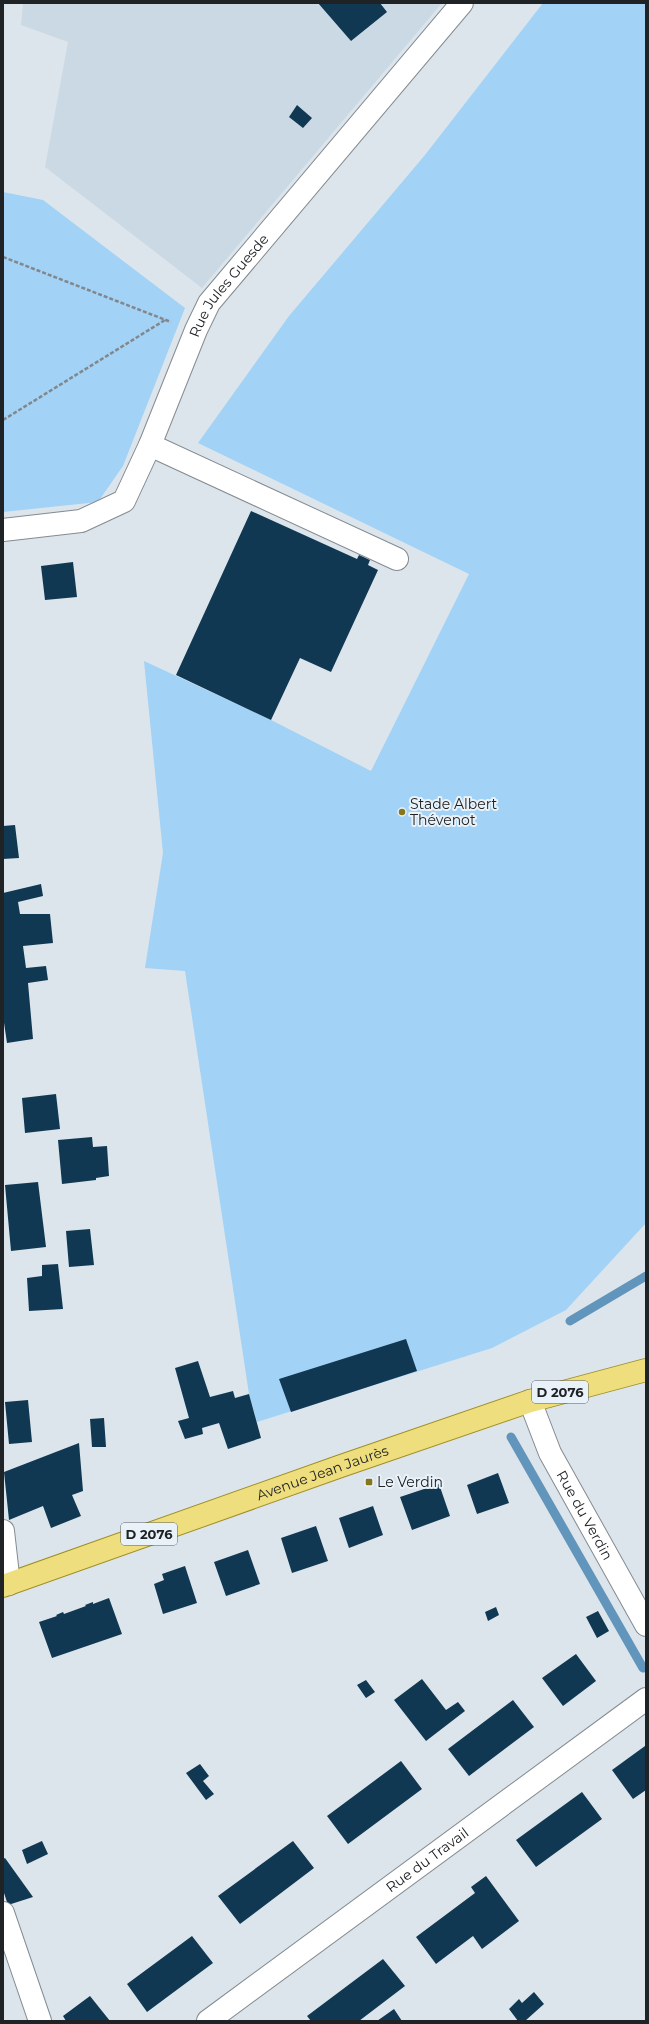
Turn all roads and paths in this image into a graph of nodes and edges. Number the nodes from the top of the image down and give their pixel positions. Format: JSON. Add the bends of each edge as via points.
{"nodes":[{"id":1,"x":462,"y":3,"type":"edge"},
{"id":2,"x":3,"y":257,"type":"edge"},
{"id":3,"x":165,"y":320,"type":"junction"},
{"id":4,"x":196,"y":330,"type":"junction"},
{"id":5,"x":3,"y":420,"type":"edge"},
{"id":6,"x":150,"y":445,"type":"junction"},
{"id":7,"x":3,"y":530,"type":"edge"},
{"id":8,"x":397,"y":559,"type":"dead end"},
{"id":9,"x":646,"y":1370,"type":"edge"},
{"id":10,"x":530,"y":1401,"type":"junction"},
{"id":11,"x":3,"y":1531,"type":"edge"},
{"id":12,"x":6,"y":1585,"type":"edge"},
{"id":13,"x":646,"y":1625,"type":"edge"},
{"id":14,"x":646,"y":1699,"type":"edge"},
{"id":15,"x":3,"y":1913,"type":"edge"},
{"id":16,"x":40,"y":2021,"type":"edge"},
{"id":17,"x":208,"y":2021,"type":"edge"}],
"edges":[{"from":1,"to":4,"type":"street","name":"Rue Jules Guesde","via":[[209,303]]},
{"from":2,"to":3,"type":"path"},
{"from":3,"to":4,"type":"path"},
{"from":3,"to":5,"type":"path"},
{"from":4,"to":6,"type":"street","name":"Rue Jules Guesde"},
{"from":6,"to":7,"type":"street","name":"Rue Jules Guesde","via":[[124,501],[81,521]]},
{"from":6,"to":8,"type":"street"},
{"from":9,"to":10,"type":"main road","name":"Avenue Jean Jaurès","number":"D 2076"},
{"from":10,"to":12,"type":"main road","name":"Avenue Jean Jaurès","number":"D 2076"},
{"from":10,"to":13,"type":"street","name":"Rue du Verdin","via":[[550,1453]]},
{"from":11,"to":12,"type":"street"},
{"from":14,"to":17,"type":"street","name":"Rue du Travail"},
{"from":15,"to":16,"type":"street"}]}
